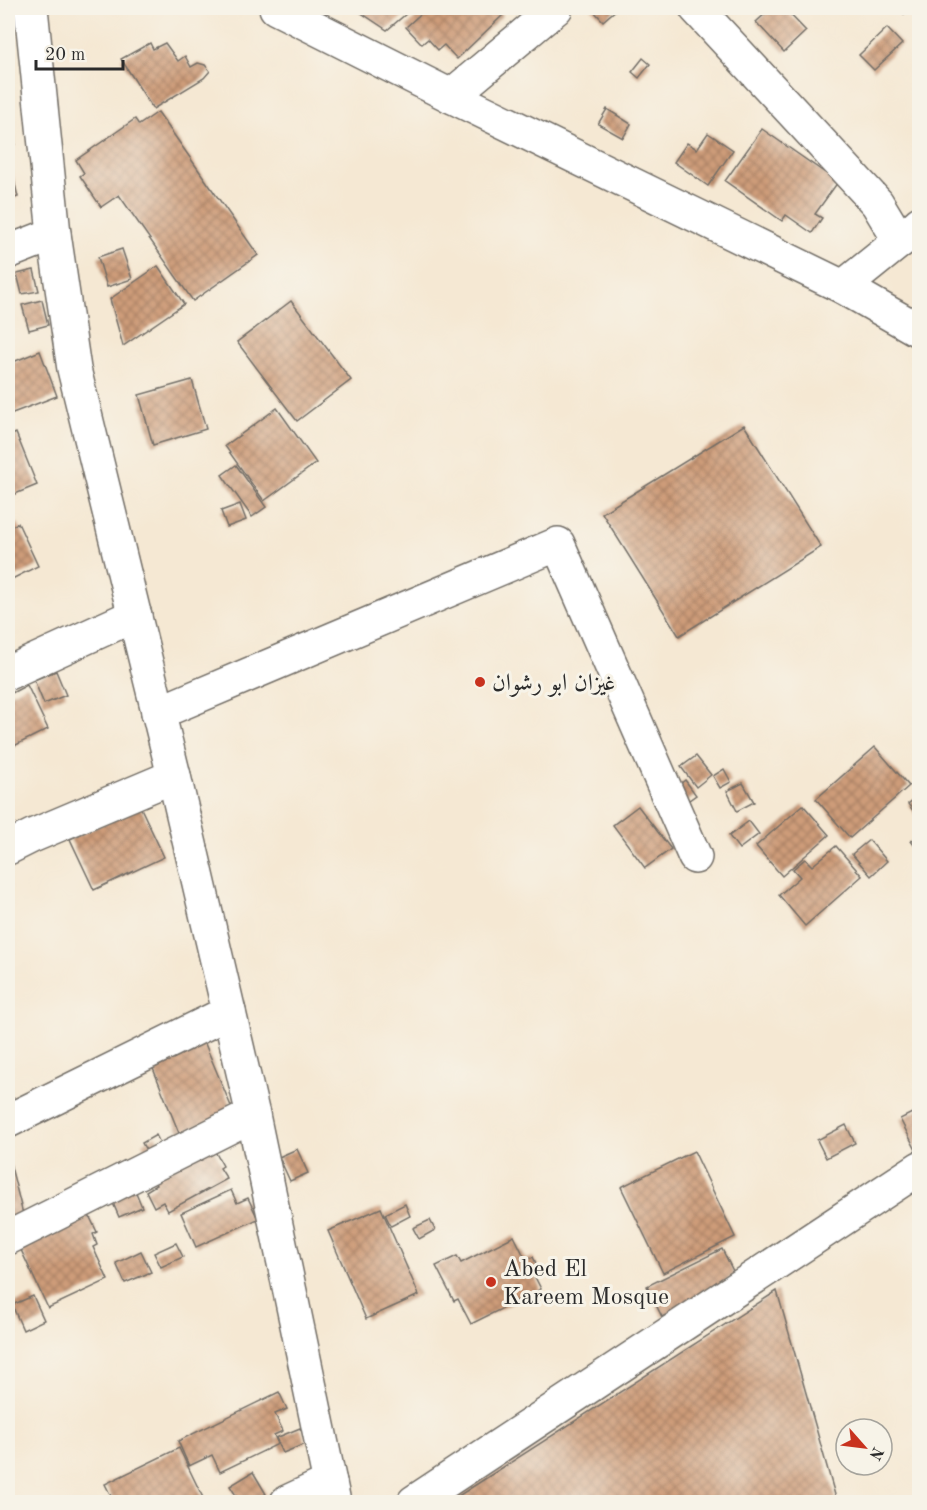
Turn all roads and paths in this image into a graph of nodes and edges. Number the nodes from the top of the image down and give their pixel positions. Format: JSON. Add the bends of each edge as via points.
{"nodes":[{"id":1,"x":31,"y":8,"type":"edge"},
{"id":2,"x":276,"y":8,"type":"edge"},
{"id":3,"x":556,"y":8,"type":"edge"},
{"id":4,"x":696,"y":8,"type":"edge"},
{"id":5,"x":451,"y":96,"type":"junction"},
{"id":6,"x":910,"y":232,"type":"edge"},
{"id":7,"x":54,"y":234,"type":"junction"},
{"id":8,"x":8,"y":252,"type":"edge"},
{"id":9,"x":843,"y":287,"type":"junction"},
{"id":10,"x":920,"y":331,"type":"edge"},
{"id":11,"x":135,"y":615,"type":"junction"},
{"id":12,"x":8,"y":673,"type":"edge"},
{"id":13,"x":158,"y":713,"type":"junction"},
{"id":14,"x":174,"y":776,"type":"junction"},
{"id":15,"x":8,"y":848,"type":"edge"},
{"id":16,"x":695,"y":857,"type":"dead end"},
{"id":17,"x":229,"y":1012,"type":"junction"},
{"id":18,"x":253,"y":1115,"type":"junction"},
{"id":19,"x":8,"y":1121,"type":"edge"},
{"id":20,"x":920,"y":1168,"type":"edge"},
{"id":21,"x":8,"y":1238,"type":"edge"},
{"id":22,"x":332,"y":1492,"type":"edge"},
{"id":23,"x":287,"y":1503,"type":"edge"},
{"id":24,"x":414,"y":1503,"type":"edge"}],
"edges":[{"from":1,"to":7,"type":"street"},
{"from":2,"to":5,"type":"street"},
{"from":3,"to":5,"type":"street"},
{"from":4,"to":6,"type":"street","via":[[878,203]]},
{"from":5,"to":9,"type":"street"},
{"from":6,"to":9,"type":"street"},
{"from":7,"to":8,"type":"street"},
{"from":7,"to":11,"type":"street","via":[[74,369]]},
{"from":9,"to":10,"type":"street"},
{"from":11,"to":12,"type":"street"},
{"from":11,"to":13,"type":"street"},
{"from":13,"to":14,"type":"street"},
{"from":13,"to":16,"type":"street","via":[[558,544]]},
{"from":14,"to":15,"type":"street"},
{"from":14,"to":17,"type":"street"},
{"from":17,"to":18,"type":"street"},
{"from":17,"to":19,"type":"street"},
{"from":18,"to":21,"type":"street"},
{"from":18,"to":22,"type":"street"},
{"from":20,"to":24,"type":"street"},
{"from":22,"to":23,"type":"street"}]}
